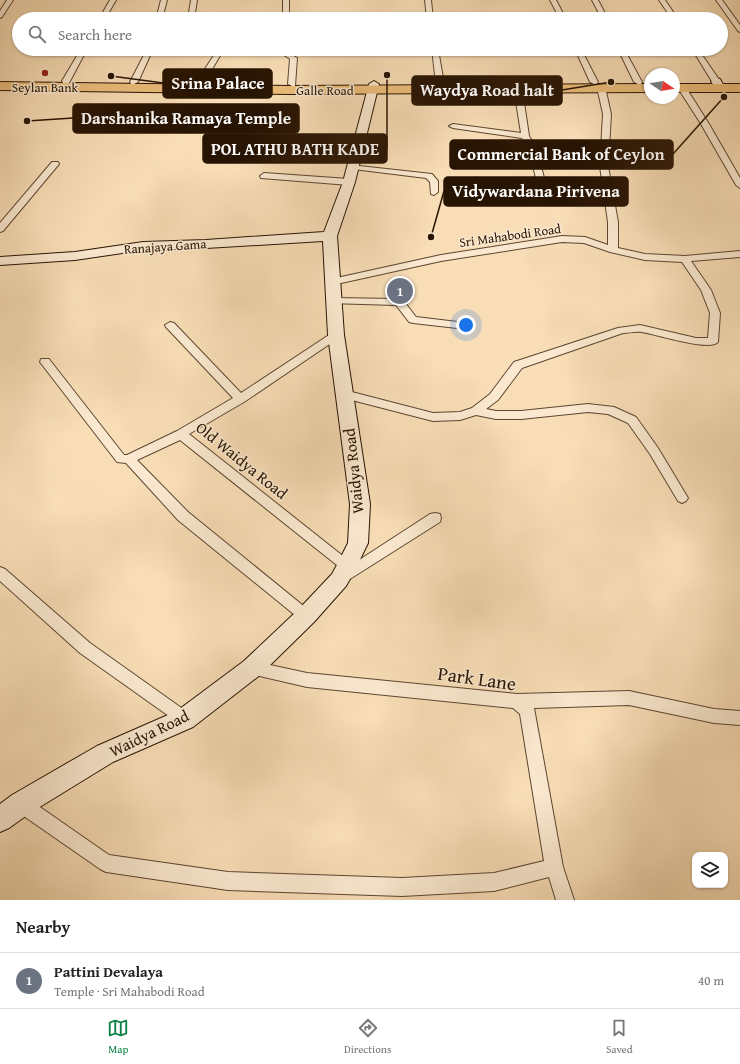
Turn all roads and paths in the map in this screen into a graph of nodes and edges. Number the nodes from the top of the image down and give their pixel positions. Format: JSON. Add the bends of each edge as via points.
{"nodes":[{"id":1,"x":10,"y":0,"type":"edge"},
{"id":2,"x":112,"y":0,"type":"edge"},
{"id":3,"x":164,"y":0,"type":"edge"},
{"id":4,"x":194,"y":0,"type":"edge"},
{"id":5,"x":286,"y":0,"type":"edge"},
{"id":6,"x":428,"y":0,"type":"edge"},
{"id":7,"x":553,"y":0,"type":"edge"},
{"id":8,"x":595,"y":0,"type":"edge"},
{"id":9,"x":662,"y":0,"type":"edge"},
{"id":10,"x":719,"y":0,"type":"edge"},
{"id":11,"x":106,"y":12,"type":"edge"},
{"id":12,"x":161,"y":12,"type":"edge"},
{"id":13,"x":192,"y":12,"type":"edge"},
{"id":14,"x":286,"y":12,"type":"edge"},
{"id":15,"x":429,"y":12,"type":"edge"},
{"id":16,"x":559,"y":12,"type":"edge"},
{"id":17,"x":601,"y":12,"type":"edge"},
{"id":18,"x":670,"y":12,"type":"edge"},
{"id":19,"x":727,"y":12,"type":"edge"},
{"id":20,"x":728,"y":13,"type":"edge"},
{"id":21,"x":0,"y":16,"type":"edge"},
{"id":22,"x":740,"y":30,"type":"edge"},
{"id":23,"x":80,"y":56,"type":"edge"},
{"id":24,"x":147,"y":56,"type":"edge"},
{"id":25,"x":217,"y":56,"type":"edge"},
{"id":26,"x":289,"y":56,"type":"edge"},
{"id":27,"x":436,"y":56,"type":"edge"},
{"id":28,"x":582,"y":56,"type":"edge"},
{"id":29,"x":626,"y":56,"type":"edge"},
{"id":30,"x":700,"y":56,"type":"edge"},
{"id":31,"x":0,"y":80,"type":"edge"},
{"id":32,"x":66,"y":81,"type":"junction"},
{"id":33,"x":644,"y":81,"type":"edge"},
{"id":34,"x":740,"y":81,"type":"edge"},
{"id":35,"x":134,"y":82,"type":"junction"},
{"id":36,"x":199,"y":84,"type":"junction"},
{"id":37,"x":292,"y":84,"type":"junction"},
{"id":38,"x":440,"y":84,"type":"junction"},
{"id":39,"x":598,"y":84,"type":"junction"},
{"id":40,"x":644,"y":84,"type":"edge"},
{"id":41,"x":718,"y":84,"type":"junction"},
{"id":42,"x":0,"y":86,"type":"edge"},
{"id":43,"x":680,"y":86,"type":"edge"},
{"id":44,"x":373,"y":87,"type":"junction"},
{"id":45,"x":740,"y":88,"type":"edge"},
{"id":46,"x":518,"y":89,"type":"junction"},
{"id":47,"x":680,"y":91,"type":"edge"},
{"id":48,"x":453,"y":126,"type":"dead end"},
{"id":49,"x":525,"y":136,"type":"junction"},
{"id":50,"x":55,"y":164,"type":"dead end"},
{"id":51,"x":351,"y":174,"type":"junction"},
{"id":52,"x":264,"y":176,"type":"dead end"},
{"id":53,"x":740,"y":185,"type":"edge"},
{"id":54,"x":434,"y":192,"type":"dead end"},
{"id":55,"x":544,"y":194,"type":"dead end"},
{"id":56,"x":0,"y":229,"type":"edge"},
{"id":57,"x":330,"y":236,"type":"junction"},
{"id":58,"x":613,"y":250,"type":"junction"},
{"id":59,"x":740,"y":254,"type":"edge"},
{"id":60,"x":685,"y":259,"type":"junction"},
{"id":61,"x":0,"y":261,"type":"edge"},
{"id":62,"x":332,"y":282,"type":"junction"},
{"id":63,"x":332,"y":301,"type":"junction"},
{"id":64,"x":170,"y":325,"type":"dead end"},
{"id":65,"x":466,"y":326,"type":"dead end"},
{"id":66,"x":336,"y":335,"type":"junction"},
{"id":67,"x":45,"y":362,"type":"dead end"},
{"id":68,"x":344,"y":394,"type":"junction"},
{"id":69,"x":240,"y":399,"type":"junction"},
{"id":70,"x":476,"y":411,"type":"junction"},
{"id":71,"x":182,"y":434,"type":"junction"},
{"id":72,"x":130,"y":459,"type":"junction"},
{"id":73,"x":682,"y":498,"type":"dead end"},
{"id":74,"x":435,"y":518,"type":"dead end"},
{"id":75,"x":0,"y":573,"type":"edge"},
{"id":76,"x":343,"y":573,"type":"junction"},
{"id":77,"x":306,"y":616,"type":"junction"},
{"id":78,"x":252,"y":668,"type":"junction"},
{"id":79,"x":517,"y":701,"type":"junction"},
{"id":80,"x":740,"y":718,"type":"edge"},
{"id":81,"x":185,"y":719,"type":"junction"},
{"id":82,"x":21,"y":804,"type":"junction"},
{"id":83,"x":0,"y":819,"type":"edge"},
{"id":84,"x":554,"y":866,"type":"junction"},
{"id":85,"x":565,"y":900,"type":"edge"}],
"edges":[{"from":1,"to":21,"type":"street"},
{"from":2,"to":11,"type":"street"},
{"from":3,"to":12,"type":"street"},
{"from":4,"to":13,"type":"street"},
{"from":5,"to":14,"type":"street"},
{"from":6,"to":15,"type":"street"},
{"from":7,"to":16,"type":"street"},
{"from":8,"to":17,"type":"street"},
{"from":9,"to":18,"type":"street"},
{"from":10,"to":19,"type":"street"},
{"from":20,"to":22,"type":"street"},
{"from":23,"to":32,"type":"street"},
{"from":24,"to":35,"type":"street"},
{"from":25,"to":36,"type":"street"},
{"from":26,"to":37,"type":"street","via":[[294,58]]},
{"from":27,"to":38,"type":"street"},
{"from":28,"to":39,"type":"street"},
{"from":29,"to":33,"type":"street"},
{"from":30,"to":41,"type":"street"},
{"from":31,"to":32,"type":"highway","name":"Galle Road"},
{"from":32,"to":35,"type":"highway","name":"Galle Road"},
{"from":34,"to":41,"type":"highway"},
{"from":35,"to":36,"type":"highway","name":"Galle Road"},
{"from":36,"to":37,"type":"highway","name":"Galle Road"},
{"from":37,"to":44,"type":"highway","name":"Galle Road"},
{"from":38,"to":39,"type":"highway","name":"Galle Road"},
{"from":38,"to":44,"type":"highway","name":"Galle Road"},
{"from":39,"to":40,"type":"highway","name":"Galle Road"},
{"from":39,"to":46,"type":"highway","name":"Galle Road"},
{"from":39,"to":58,"type":"street","via":[[606,114],[604,166],[614,222]]},
{"from":41,"to":43,"type":"highway"},
{"from":41,"to":45,"type":"highway"},
{"from":42,"to":44,"type":"highway","name":"Galle Road"},
{"from":44,"to":46,"type":"highway","name":"Galle Road"},
{"from":44,"to":51,"type":"street","name":"Waidya Road"},
{"from":46,"to":49,"type":"street"},
{"from":47,"to":53,"type":"street"},
{"from":48,"to":49,"type":"street"},
{"from":49,"to":55,"type":"street","via":[[532,150]]},
{"from":50,"to":56,"type":"street"},
{"from":51,"to":52,"type":"street"},
{"from":51,"to":54,"type":"street","via":[[429,176],[434,181]]},
{"from":51,"to":57,"type":"street","name":"Waidya Road"},
{"from":57,"to":61,"type":"street","name":"Ranajaya Gama","via":[[143,246],[75,256]]},
{"from":57,"to":62,"type":"street","name":"Waidya Road"},
{"from":58,"to":60,"type":"street","name":"Sri Mahabodi Road","via":[[645,257]]},
{"from":58,"to":62,"type":"street","name":"Sri Mahabodi Road","via":[[585,240],[562,239],[441,258]]},
{"from":59,"to":60,"type":"street","name":"Sri Mahabodi Road"},
{"from":60,"to":70,"type":"street","via":[[706,290],[715,313],[712,342],[696,341],[640,328],[622,330],[518,364],[494,397]]},
{"from":62,"to":63,"type":"street","name":"Waidya Road"},
{"from":63,"to":65,"type":"street","via":[[399,302],[413,320]]},
{"from":63,"to":66,"type":"street","name":"Waidya Road"},
{"from":64,"to":69,"type":"street"},
{"from":66,"to":68,"type":"street","name":"Waidya Road"},
{"from":66,"to":69,"type":"street","name":"Old Waidya Road"},
{"from":67,"to":72,"type":"street","via":[[121,459]]},
{"from":68,"to":70,"type":"street","via":[[433,417],[460,416]]},
{"from":68,"to":76,"type":"street","name":"Waidya Road","via":[[360,504],[358,543]]},
{"from":69,"to":71,"type":"street","name":"Old Waidya Road"},
{"from":70,"to":73,"type":"street","via":[[508,415],[588,408],[610,410],[632,420]]},
{"from":71,"to":72,"type":"street"},
{"from":71,"to":76,"type":"street","name":"Old Waidya Road"},
{"from":72,"to":77,"type":"street","via":[[183,516]]},
{"from":74,"to":76,"type":"street"},
{"from":75,"to":81,"type":"street","via":[[85,648]]},
{"from":76,"to":77,"type":"street","name":"Waidya Road"},
{"from":77,"to":78,"type":"street","name":"Waidya Road"},
{"from":78,"to":79,"type":"street","name":"Park Lane","via":[[307,680]]},
{"from":78,"to":81,"type":"street","name":"Waidya Road"},
{"from":79,"to":80,"type":"street","via":[[629,698],[714,716]]},
{"from":79,"to":84,"type":"street","name":"Park Lane","via":[[526,710]]},
{"from":81,"to":82,"type":"street","name":"Waidya Road","via":[[105,754]]},
{"from":82,"to":83,"type":"street","name":"Waidya Road"},
{"from":82,"to":84,"type":"street","via":[[106,863],[228,881],[402,887],[494,882]]},
{"from":84,"to":85,"type":"street","name":"Park Lane"}]}
